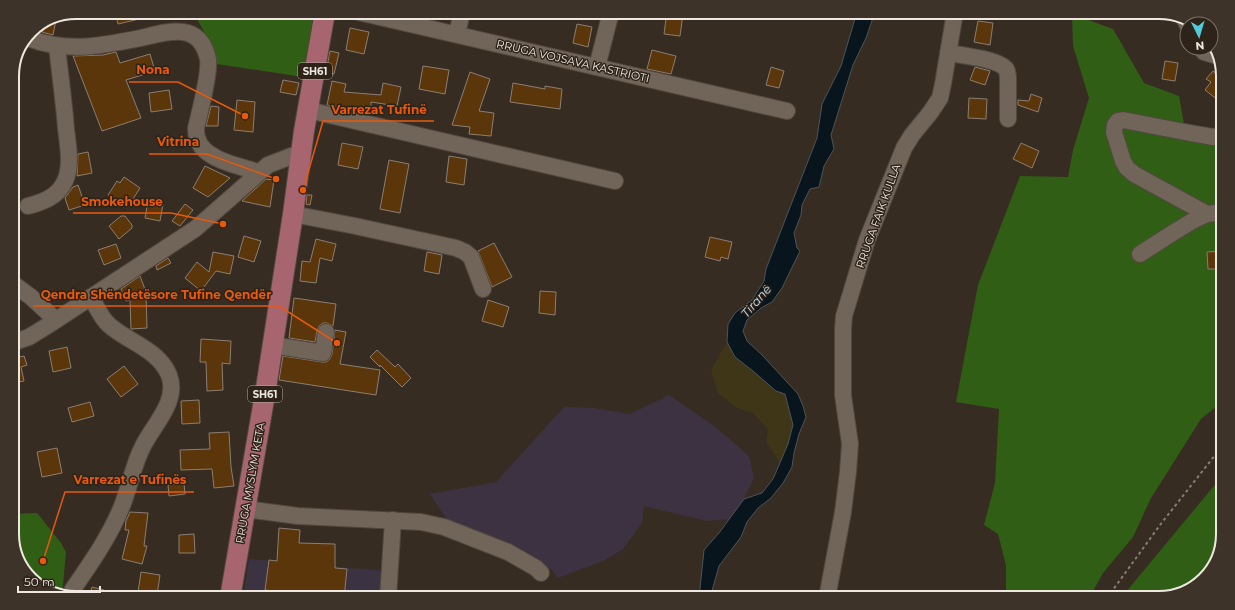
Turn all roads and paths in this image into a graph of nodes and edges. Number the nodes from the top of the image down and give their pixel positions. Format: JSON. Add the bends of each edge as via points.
{"nodes":[{"id":1,"x":324,"y":19,"type":"edge"},
{"id":2,"x":390,"y":19,"type":"edge"},
{"id":3,"x":461,"y":19,"type":"edge"},
{"id":4,"x":609,"y":19,"type":"edge"},
{"id":5,"x":954,"y":19,"type":"edge"},
{"id":6,"x":458,"y":34,"type":"junction"},
{"id":7,"x":33,"y":39,"type":"edge"},
{"id":8,"x":57,"y":46,"type":"junction"},
{"id":9,"x":948,"y":53,"type":"junction"},
{"id":10,"x":597,"y":67,"type":"junction"},
{"id":11,"x":308,"y":110,"type":"junction"},
{"id":12,"x":787,"y":112,"type":"dead end"},
{"id":13,"x":1008,"y":119,"type":"dead end"},
{"id":14,"x":1216,"y":137,"type":"edge"},
{"id":15,"x":302,"y":152,"type":"junction"},
{"id":16,"x":258,"y":172,"type":"junction"},
{"id":17,"x":615,"y":181,"type":"dead end"},
{"id":18,"x":28,"y":206,"type":"dead end"},
{"id":19,"x":1215,"y":213,"type":"edge"},
{"id":20,"x":293,"y":214,"type":"junction"},
{"id":21,"x":1140,"y":254,"type":"dead end"},
{"id":22,"x":19,"y":289,"type":"edge"},
{"id":23,"x":483,"y":289,"type":"dead end"},
{"id":24,"x":91,"y":297,"type":"junction"},
{"id":25,"x":56,"y":320,"type":"junction"},
{"id":26,"x":326,"y":332,"type":"dead end"},
{"id":27,"x":19,"y":341,"type":"edge"},
{"id":28,"x":272,"y":345,"type":"junction"},
{"id":29,"x":1216,"y":454,"type":"edge"},
{"id":30,"x":246,"y":509,"type":"junction"},
{"id":31,"x":393,"y":520,"type":"junction"},
{"id":32,"x":541,"y":573,"type":"dead end"},
{"id":33,"x":72,"y":591,"type":"edge"},
{"id":34,"x":231,"y":591,"type":"edge"},
{"id":35,"x":388,"y":591,"type":"edge"},
{"id":36,"x":828,"y":591,"type":"edge"},
{"id":37,"x":1112,"y":591,"type":"edge"}],
"edges":[{"from":1,"to":11,"type":"main road","name":"RRUGA MYSLYM KETA","number":"SH61"},
{"from":2,"to":6,"type":"street","name":"RRUGA VOJSAVA KASTRIOTI"},
{"from":3,"to":6,"type":"street"},
{"from":4,"to":10,"type":"street"},
{"from":5,"to":9,"type":"street","name":"RRUGA FAIK KULLA"},
{"from":6,"to":10,"type":"street","name":"RRUGA VOJSAVA KASTRIOTI"},
{"from":7,"to":8,"type":"street"},
{"from":8,"to":16,"type":"street","via":[[103,45],[169,32],[193,35],[201,41],[208,60],[196,137],[200,145],[218,159]]},
{"from":8,"to":18,"type":"street","via":[[68,169],[65,182],[58,191],[48,199]]},
{"from":9,"to":13,"type":"street","via":[[985,60],[1004,67],[1008,77]]},
{"from":9,"to":36,"type":"street","name":"RRUGA FAIK KULLA","via":[[940,98],[904,148],[867,240],[844,316],[843,395],[850,444],[848,472]]},
{"from":10,"to":12,"type":"street","name":"RRUGA VOJSAVA KASTRIOTI"},
{"from":11,"to":15,"type":"main road","name":"RRUGA MYSLYM KETA","number":"SH61"},
{"from":11,"to":17,"type":"street"},
{"from":14,"to":19,"type":"street","via":[[1123,120],[1115,125],[1114,132],[1123,161],[1134,174]]},
{"from":15,"to":16,"type":"street","via":[[268,165]]},
{"from":15,"to":20,"type":"main road","name":"RRUGA MYSLYM KETA","number":"SH61"},
{"from":16,"to":24,"type":"street","via":[[195,229]]},
{"from":19,"to":21,"type":"street","via":[[1171,234]]},
{"from":20,"to":23,"type":"street","via":[[456,248],[471,256]]},
{"from":20,"to":28,"type":"main road","name":"RRUGA MYSLYM KETA","number":"SH61"},
{"from":22,"to":25,"type":"street"},
{"from":24,"to":25,"type":"street"},
{"from":24,"to":33,"type":"street","via":[[108,324],[140,344],[162,363],[169,374],[172,394],[142,446],[112,528]]},
{"from":25,"to":27,"type":"street"},
{"from":26,"to":28,"type":"street","via":[[323,353]]},
{"from":28,"to":30,"type":"main road","name":"RRUGA MYSLYM KETA","number":"SH61"},
{"from":29,"to":37,"type":"path"},
{"from":30,"to":31,"type":"street","via":[[298,516]]},
{"from":30,"to":34,"type":"main road","name":"RRUGA MYSLYM KETA","number":"SH61"},
{"from":31,"to":32,"type":"street","via":[[444,526],[508,552]]},
{"from":31,"to":35,"type":"street"}]}
